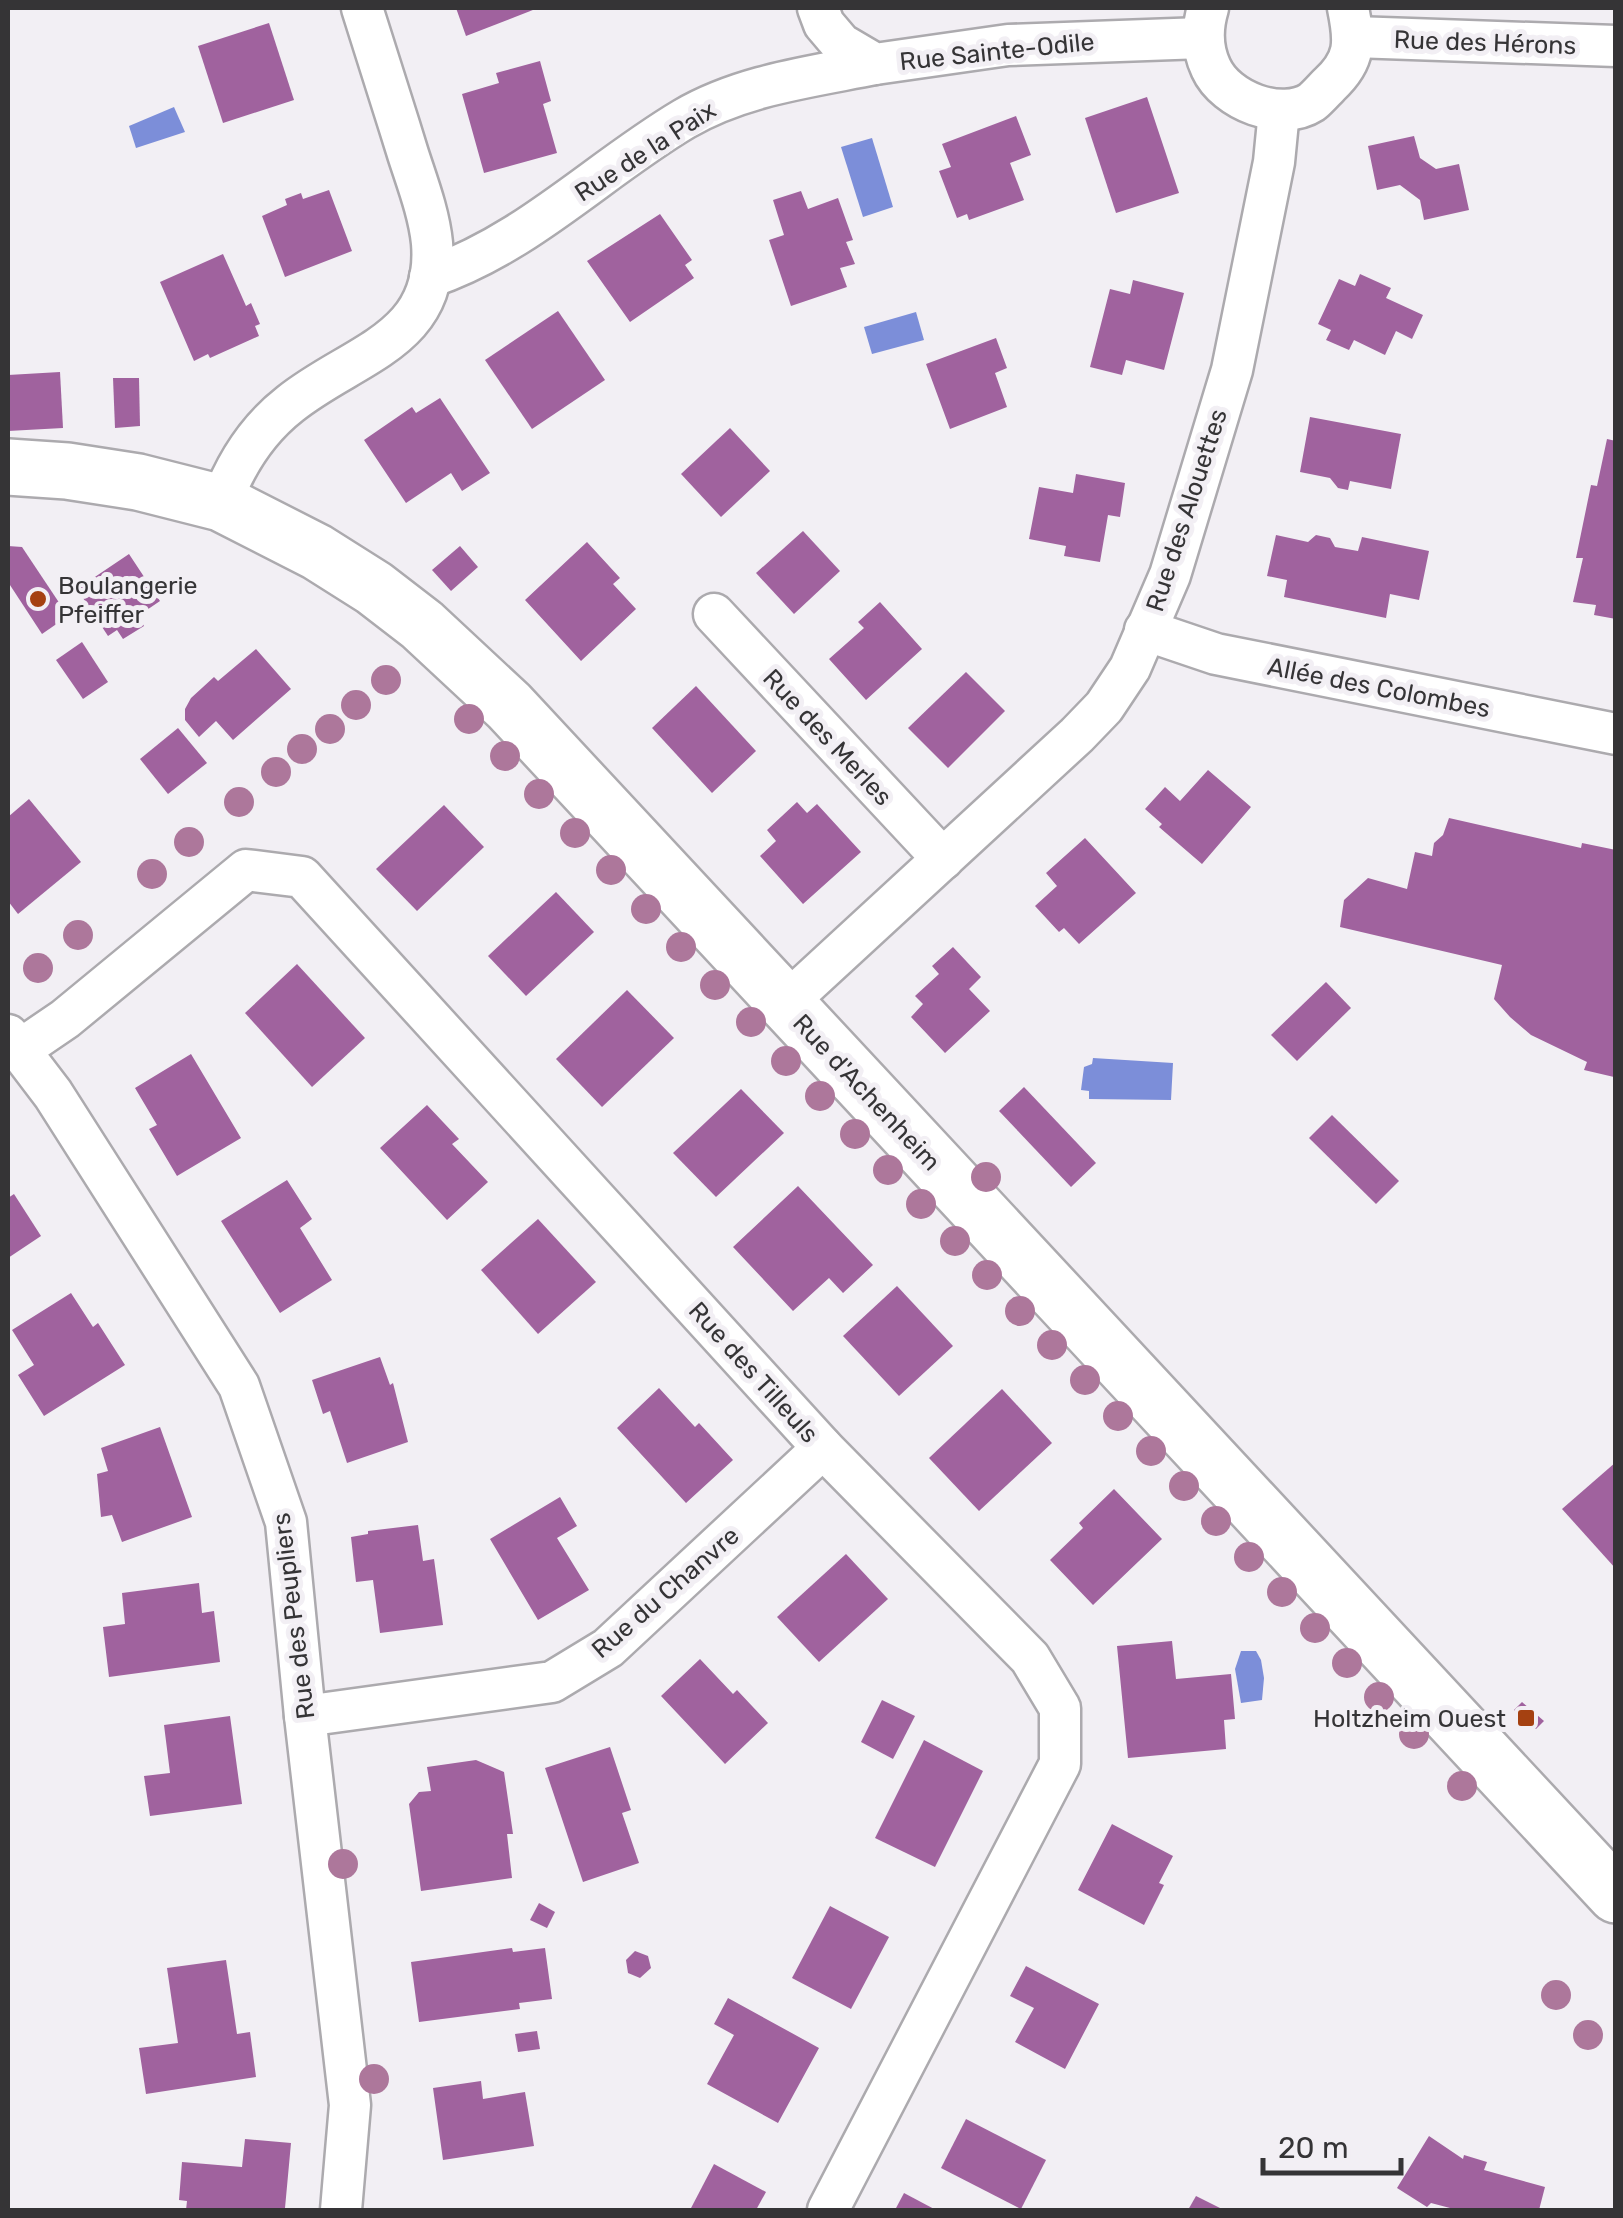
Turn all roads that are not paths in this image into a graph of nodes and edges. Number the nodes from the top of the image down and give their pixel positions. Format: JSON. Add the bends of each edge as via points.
{"nodes":[{"id":1,"x":362,"y":8,"type":"edge"},
{"id":2,"x":818,"y":8,"type":"edge"},
{"id":3,"x":1351,"y":22,"type":"edge"},
{"id":4,"x":1205,"y":23,"type":"edge"},
{"id":5,"x":1616,"y":46,"type":"edge"},
{"id":6,"x":875,"y":64,"type":"junction"},
{"id":7,"x":1279,"y":110,"type":"junction"},
{"id":8,"x":430,"y":276,"type":"junction"},
{"id":9,"x":8,"y":467,"type":"edge"},
{"id":10,"x":221,"y":502,"type":"junction"},
{"id":11,"x":714,"y":614,"type":"dead end"},
{"id":12,"x":1146,"y":630,"type":"junction"},
{"id":13,"x":1616,"y":734,"type":"edge"},
{"id":14,"x":943,"y":859,"type":"junction"},
{"id":15,"x":784,"y":1004,"type":"junction"},
{"id":16,"x":14,"y":1042,"type":"edge"},
{"id":17,"x":823,"y":1448,"type":"junction"},
{"id":18,"x":305,"y":1716,"type":"junction"},
{"id":19,"x":1616,"y":1895,"type":"edge"},
{"id":20,"x":341,"y":2210,"type":"edge"},
{"id":21,"x":828,"y":2210,"type":"edge"}],
"edges":[{"from":1,"to":8,"type":"street","via":[[420,193],[432,242]]},
{"from":2,"to":6,"type":"street","name":"Rue Sainte-Odile","via":[[842,44]]},
{"from":3,"to":5,"type":"street","name":"Rue des Hérons"},
{"from":3,"to":7,"type":"street","via":[[1346,69],[1310,103]]},
{"from":4,"to":6,"type":"street","name":"Rue Sainte-Odile"},
{"from":4,"to":7,"type":"street","via":[[1212,72],[1247,104]]},
{"from":6,"to":8,"type":"street","name":"Rue de la Paix","via":[[729,97],[684,120],[472,263]]},
{"from":7,"to":12,"type":"street","name":"Rue des Alouettes","via":[[1232,370],[1170,575]]},
{"from":8,"to":10,"type":"street","via":[[409,325],[290,404],[255,439]]},
{"from":9,"to":10,"type":"main road","name":"Rue d'Achenheim","via":[[138,482]]},
{"from":10,"to":15,"type":"main road","name":"Rue d'Achenheim","via":[[317,552],[422,625],[509,706]]},
{"from":11,"to":14,"type":"street","name":"Rue des Merles"},
{"from":12,"to":13,"type":"street","name":"Allée des Colombes","via":[[1216,654]]},
{"from":12,"to":14,"type":"street","name":"Rue des Alouettes","via":[[1104,706]]},
{"from":14,"to":15,"type":"street","name":"Rue des Alouettes"},
{"from":15,"to":19,"type":"main road","name":"Rue d'Achenheim"},
{"from":16,"to":17,"type":"street","name":"Rue des Tilleuls","via":[[65,1019],[246,870],[302,877]]},
{"from":16,"to":18,"type":"street","name":"Rue des Peupliers","via":[[238,1386],[286,1522]]},
{"from":17,"to":18,"type":"street","name":"Rue du Chanvre","via":[[608,1648],[552,1682]]},
{"from":17,"to":21,"type":"street","name":"Rue des Tilleuls","via":[[1030,1658],[1060,1708],[1060,1764]]},
{"from":18,"to":20,"type":"street","name":"Rue des Peupliers","via":[[350,2106]]}]}
